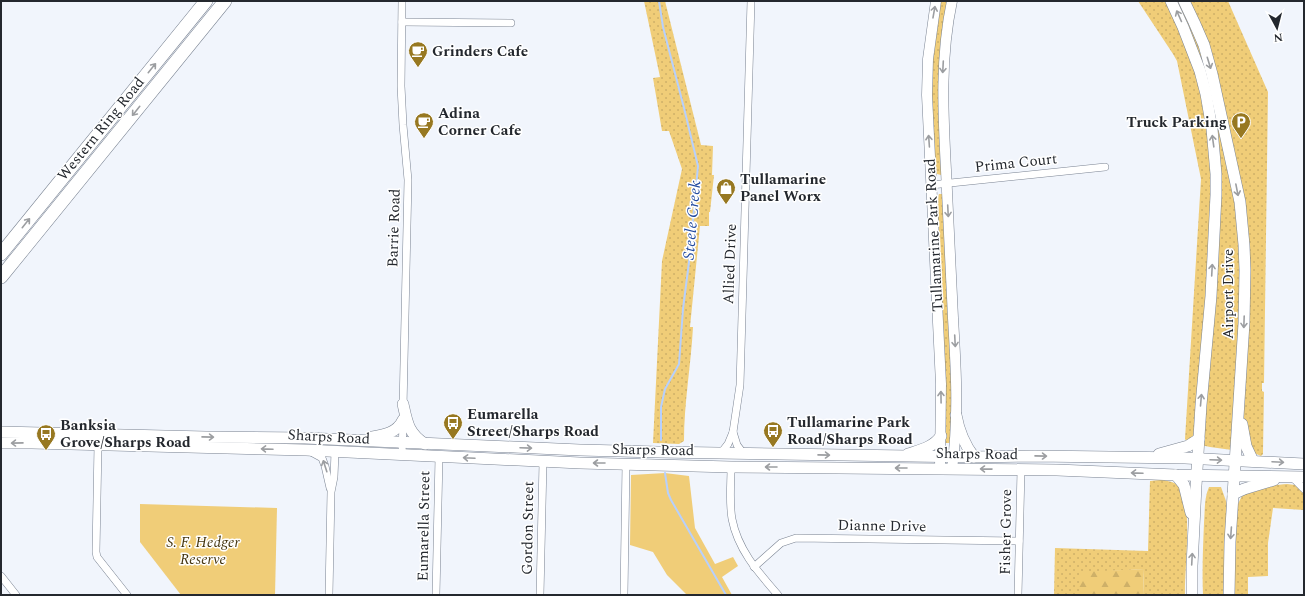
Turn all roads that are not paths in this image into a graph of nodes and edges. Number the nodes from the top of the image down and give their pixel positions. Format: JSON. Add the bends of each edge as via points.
{"nodes":[{"id":1,"x":204,"y":1,"type":"edge"},
{"id":2,"x":225,"y":1,"type":"edge"},
{"id":3,"x":233,"y":1,"type":"edge"},
{"id":4,"x":402,"y":1,"type":"edge"},
{"id":5,"x":751,"y":1,"type":"edge"},
{"id":6,"x":936,"y":1,"type":"edge"},
{"id":7,"x":952,"y":1,"type":"edge"},
{"id":8,"x":1171,"y":1,"type":"edge"},
{"id":9,"x":1184,"y":1,"type":"edge"},
{"id":10,"x":402,"y":22,"type":"junction"},
{"id":11,"x":511,"y":23,"type":"dead end"},
{"id":12,"x":169,"y":70,"type":"junction"},
{"id":13,"x":1104,"y":166,"type":"dead end"},
{"id":14,"x":946,"y":184,"type":"junction"},
{"id":15,"x":931,"y":185,"type":"junction"},
{"id":16,"x":1,"y":254,"type":"edge"},
{"id":17,"x":1,"y":276,"type":"edge"},
{"id":18,"x":403,"y":404,"type":"junction"},
{"id":19,"x":1239,"y":408,"type":"junction"},
{"id":20,"x":956,"y":415,"type":"junction"},
{"id":21,"x":403,"y":420,"type":"junction"},
{"id":22,"x":1,"y":432,"type":"edge"},
{"id":23,"x":733,"y":432,"type":"junction"},
{"id":24,"x":941,"y":436,"type":"junction"},
{"id":25,"x":305,"y":438,"type":"junction"},
{"id":26,"x":1199,"y":439,"type":"junction"},
{"id":27,"x":343,"y":440,"type":"junction"},
{"id":28,"x":1,"y":443,"type":"edge"},
{"id":29,"x":402,"y":443,"type":"junction"},
{"id":30,"x":425,"y":444,"type":"junction"},
{"id":31,"x":98,"y":445,"type":"junction"},
{"id":32,"x":306,"y":450,"type":"junction"},
{"id":33,"x":580,"y":450,"type":"junction"},
{"id":34,"x":334,"y":452,"type":"junction"},
{"id":35,"x":706,"y":453,"type":"junction"},
{"id":36,"x":721,"y":453,"type":"junction"},
{"id":37,"x":743,"y":453,"type":"junction"},
{"id":38,"x":402,"y":455,"type":"junction"},
{"id":39,"x":902,"y":456,"type":"junction"},
{"id":40,"x":439,"y":457,"type":"junction"},
{"id":41,"x":940,"y":457,"type":"junction"},
{"id":42,"x":954,"y":457,"type":"junction"},
{"id":43,"x":974,"y":457,"type":"junction"},
{"id":44,"x":1143,"y":458,"type":"junction"},
{"id":45,"x":1198,"y":459,"type":"junction"},
{"id":46,"x":1235,"y":460,"type":"junction"},
{"id":47,"x":1253,"y":461,"type":"junction"},
{"id":48,"x":543,"y":462,"type":"junction"},
{"id":49,"x":580,"y":463,"type":"junction"},
{"id":50,"x":626,"y":464,"type":"junction"},
{"id":51,"x":1304,"y":464,"type":"edge"},
{"id":52,"x":731,"y":467,"type":"junction"},
{"id":53,"x":940,"y":469,"type":"junction"},
{"id":54,"x":952,"y":469,"type":"junction"},
{"id":55,"x":1020,"y":470,"type":"junction"},
{"id":56,"x":1176,"y":475,"type":"junction"},
{"id":57,"x":1197,"y":475,"type":"junction"},
{"id":58,"x":1234,"y":476,"type":"junction"},
{"id":59,"x":1288,"y":478,"type":"junction"},
{"id":60,"x":1304,"y":478,"type":"edge"},
{"id":61,"x":1304,"y":489,"type":"edge"},
{"id":62,"x":331,"y":492,"type":"junction"},
{"id":63,"x":1233,"y":494,"type":"junction"},
{"id":64,"x":1194,"y":524,"type":"junction"},
{"id":65,"x":1019,"y":541,"type":"junction"},
{"id":66,"x":754,"y":567,"type":"junction"},
{"id":67,"x":1,"y":576,"type":"edge"},
{"id":68,"x":16,"y":595,"type":"edge"},
{"id":69,"x":127,"y":595,"type":"edge"},
{"id":70,"x":329,"y":595,"type":"edge"},
{"id":71,"x":436,"y":595,"type":"edge"},
{"id":72,"x":540,"y":595,"type":"edge"},
{"id":73,"x":624,"y":595,"type":"edge"},
{"id":74,"x":778,"y":595,"type":"edge"},
{"id":75,"x":1018,"y":595,"type":"edge"},
{"id":76,"x":1192,"y":595,"type":"edge"},
{"id":77,"x":1229,"y":595,"type":"edge"}],
"edges":[{"from":16,"to":1,"type":"highway","name":"Western Ring Road","one_way":true},
{"from":2,"to":12,"type":"highway","name":"Western Ring Road"},
{"from":3,"to":12,"type":"highway"},
{"from":4,"to":10,"type":"street","name":"Barrie Road"},
{"from":5,"to":23,"type":"street","name":"Allied Drive","via":[[740,385]]},
{"from":15,"to":6,"type":"street","name":"Tullamarine Park Road","one_way":true,"via":[[927,78]]},
{"from":7,"to":14,"type":"street","name":"Tullamarine Park Road","one_way":true,"via":[[942,84]]},
{"from":26,"to":8,"type":"main road","name":"Airport Drive","one_way":true,"via":[[1211,296],[1216,167],[1206,94],[1200,71]]},
{"from":9,"to":19,"type":"main road","name":"Airport Drive","one_way":true,"via":[[1204,45],[1240,202],[1245,270]]},
{"from":10,"to":11,"type":"street"},
{"from":10,"to":18,"type":"street","name":"Barrie Road","via":[[401,86],[408,180]]},
{"from":12,"to":17,"type":"highway","name":"Western Ring Road","one_way":true},
{"from":13,"to":14,"type":"street","name":"Prima Court"},
{"from":14,"to":15,"type":"street","name":"Prima Court"},
{"from":14,"to":20,"type":"street","name":"Tullamarine Park Road","one_way":true},
{"from":24,"to":15,"type":"street","name":"Tullamarine Park Road","one_way":true,"via":[[941,384]]},
{"from":18,"to":21,"type":"street","name":"Barrie Road"},
{"from":18,"to":30,"type":"main road","via":[[411,431]]},
{"from":19,"to":46,"type":"main road","name":"Airport Drive"},
{"from":19,"to":47,"type":"main road","via":[[1246,446]]},
{"from":20,"to":42,"type":"street","name":"Tullamarine Park Road"},
{"from":20,"to":43,"type":"main road","via":[[963,440]]},
{"from":21,"to":27,"type":"main road","via":[[399,428],[393,432]]},
{"from":21,"to":29,"type":"street","name":"Barrie Road"},
{"from":22,"to":25,"type":"main road","name":"Sharps Road","one_way":true},
{"from":23,"to":36,"type":"street","name":"Allied Drive"},
{"from":23,"to":37,"type":"street"},
{"from":24,"to":39,"type":"main road","via":[[930,446]]},
{"from":24,"to":41,"type":"street","name":"Tullamarine Park Road"},
{"from":25,"to":27,"type":"main road","name":"Sharps Road"},
{"from":25,"to":34,"type":"main road","via":[[331,447]]},
{"from":26,"to":44,"type":"main road","via":[[1188,446]]},
{"from":26,"to":45,"type":"main road","name":"Airport Drive"},
{"from":27,"to":29,"type":"main road","name":"Sharps Road"},
{"from":31,"to":28,"type":"main road","name":"Sharps Road","one_way":true},
{"from":29,"to":30,"type":"main road","name":"Sharps Road"},
{"from":29,"to":38,"type":"street","name":"Barrie Road"},
{"from":30,"to":33,"type":"main road","name":"Sharps Road","one_way":true},
{"from":32,"to":31,"type":"main road","name":"Sharps Road","one_way":true},
{"from":31,"to":69,"type":"street","via":[[96,552],[97,557]]},
{"from":32,"to":34,"type":"main road","name":"Sharps Road"},
{"from":62,"to":32,"type":"street","one_way":true,"via":[[322,458]]},
{"from":33,"to":35,"type":"main road","name":"Sharps Road"},
{"from":33,"to":49,"type":"main road"},
{"from":34,"to":38,"type":"main road","name":"Sharps Road"},
{"from":34,"to":62,"type":"street"},
{"from":35,"to":36,"type":"main road","name":"Sharps Road"},
{"from":35,"to":52,"type":"main road","via":[[711,459],[724,459]]},
{"from":36,"to":37,"type":"main road","name":"Sharps Road"},
{"from":37,"to":39,"type":"main road","name":"Sharps Road","one_way":true},
{"from":38,"to":40,"type":"main road","name":"Sharps Road"},
{"from":39,"to":41,"type":"main road","name":"Sharps Road"},
{"from":48,"to":40,"type":"main road","name":"Sharps Road","one_way":true},
{"from":40,"to":71,"type":"street","name":"Eumarella Street"},
{"from":41,"to":42,"type":"main road","name":"Sharps Road"},
{"from":41,"to":53,"type":"street","name":"Tullamarine Park Road"},
{"from":42,"to":43,"type":"main road","name":"Sharps Road"},
{"from":42,"to":54,"type":"street","name":"Tullamarine Park Road"},
{"from":43,"to":44,"type":"main road","name":"Sharps Road","one_way":true},
{"from":44,"to":45,"type":"main road","name":"Sharps Road"},
{"from":45,"to":46,"type":"main road","name":"Sharps Road","one_way":true},
{"from":45,"to":57,"type":"main road","name":"Airport Drive"},
{"from":46,"to":47,"type":"main road","name":"Sharps Road"},
{"from":46,"to":58,"type":"main road","name":"Airport Drive"},
{"from":47,"to":51,"type":"main road","name":"Sharps Road","one_way":true},
{"from":48,"to":49,"type":"main road","name":"Sharps Road"},
{"from":48,"to":72,"type":"street","name":"Gordon Street"},
{"from":50,"to":49,"type":"main road","name":"Sharps Road","one_way":true},
{"from":50,"to":52,"type":"main road","name":"Sharps Road"},
{"from":50,"to":73,"type":"street"},
{"from":53,"to":52,"type":"main road","name":"Sharps Road","one_way":true},
{"from":52,"to":66,"type":"street","via":[[732,518],[739,542]]},
{"from":53,"to":54,"type":"main road","name":"Sharps Road"},
{"from":55,"to":54,"type":"main road","name":"Sharps Road","one_way":true},
{"from":56,"to":55,"type":"main road","name":"Sharps Road","one_way":true},
{"from":55,"to":65,"type":"street","name":"Fisher Grove"},
{"from":56,"to":57,"type":"main road","name":"Sharps Road"},
{"from":56,"to":64,"type":"main road","via":[[1184,486]]},
{"from":57,"to":58,"type":"main road","name":"Sharps Road"},
{"from":57,"to":64,"type":"main road","name":"Airport Drive"},
{"from":58,"to":59,"type":"main road","name":"Sharps Road"},
{"from":58,"to":63,"type":"main road","name":"Airport Drive"},
{"from":59,"to":60,"type":"main road","name":"Sharps Road"},
{"from":59,"to":61,"type":"street"},
{"from":59,"to":63,"type":"main road"},
{"from":62,"to":70,"type":"street"},
{"from":63,"to":77,"type":"main road","name":"Airport Drive","one_way":true},
{"from":76,"to":64,"type":"main road","name":"Airport Drive","one_way":true},
{"from":65,"to":66,"type":"street","name":"Dianne Drive","via":[[796,538],[781,543]]},
{"from":65,"to":75,"type":"street","name":"Fisher Grove"},
{"from":66,"to":74,"type":"street"},
{"from":67,"to":68,"type":"street"}]}
